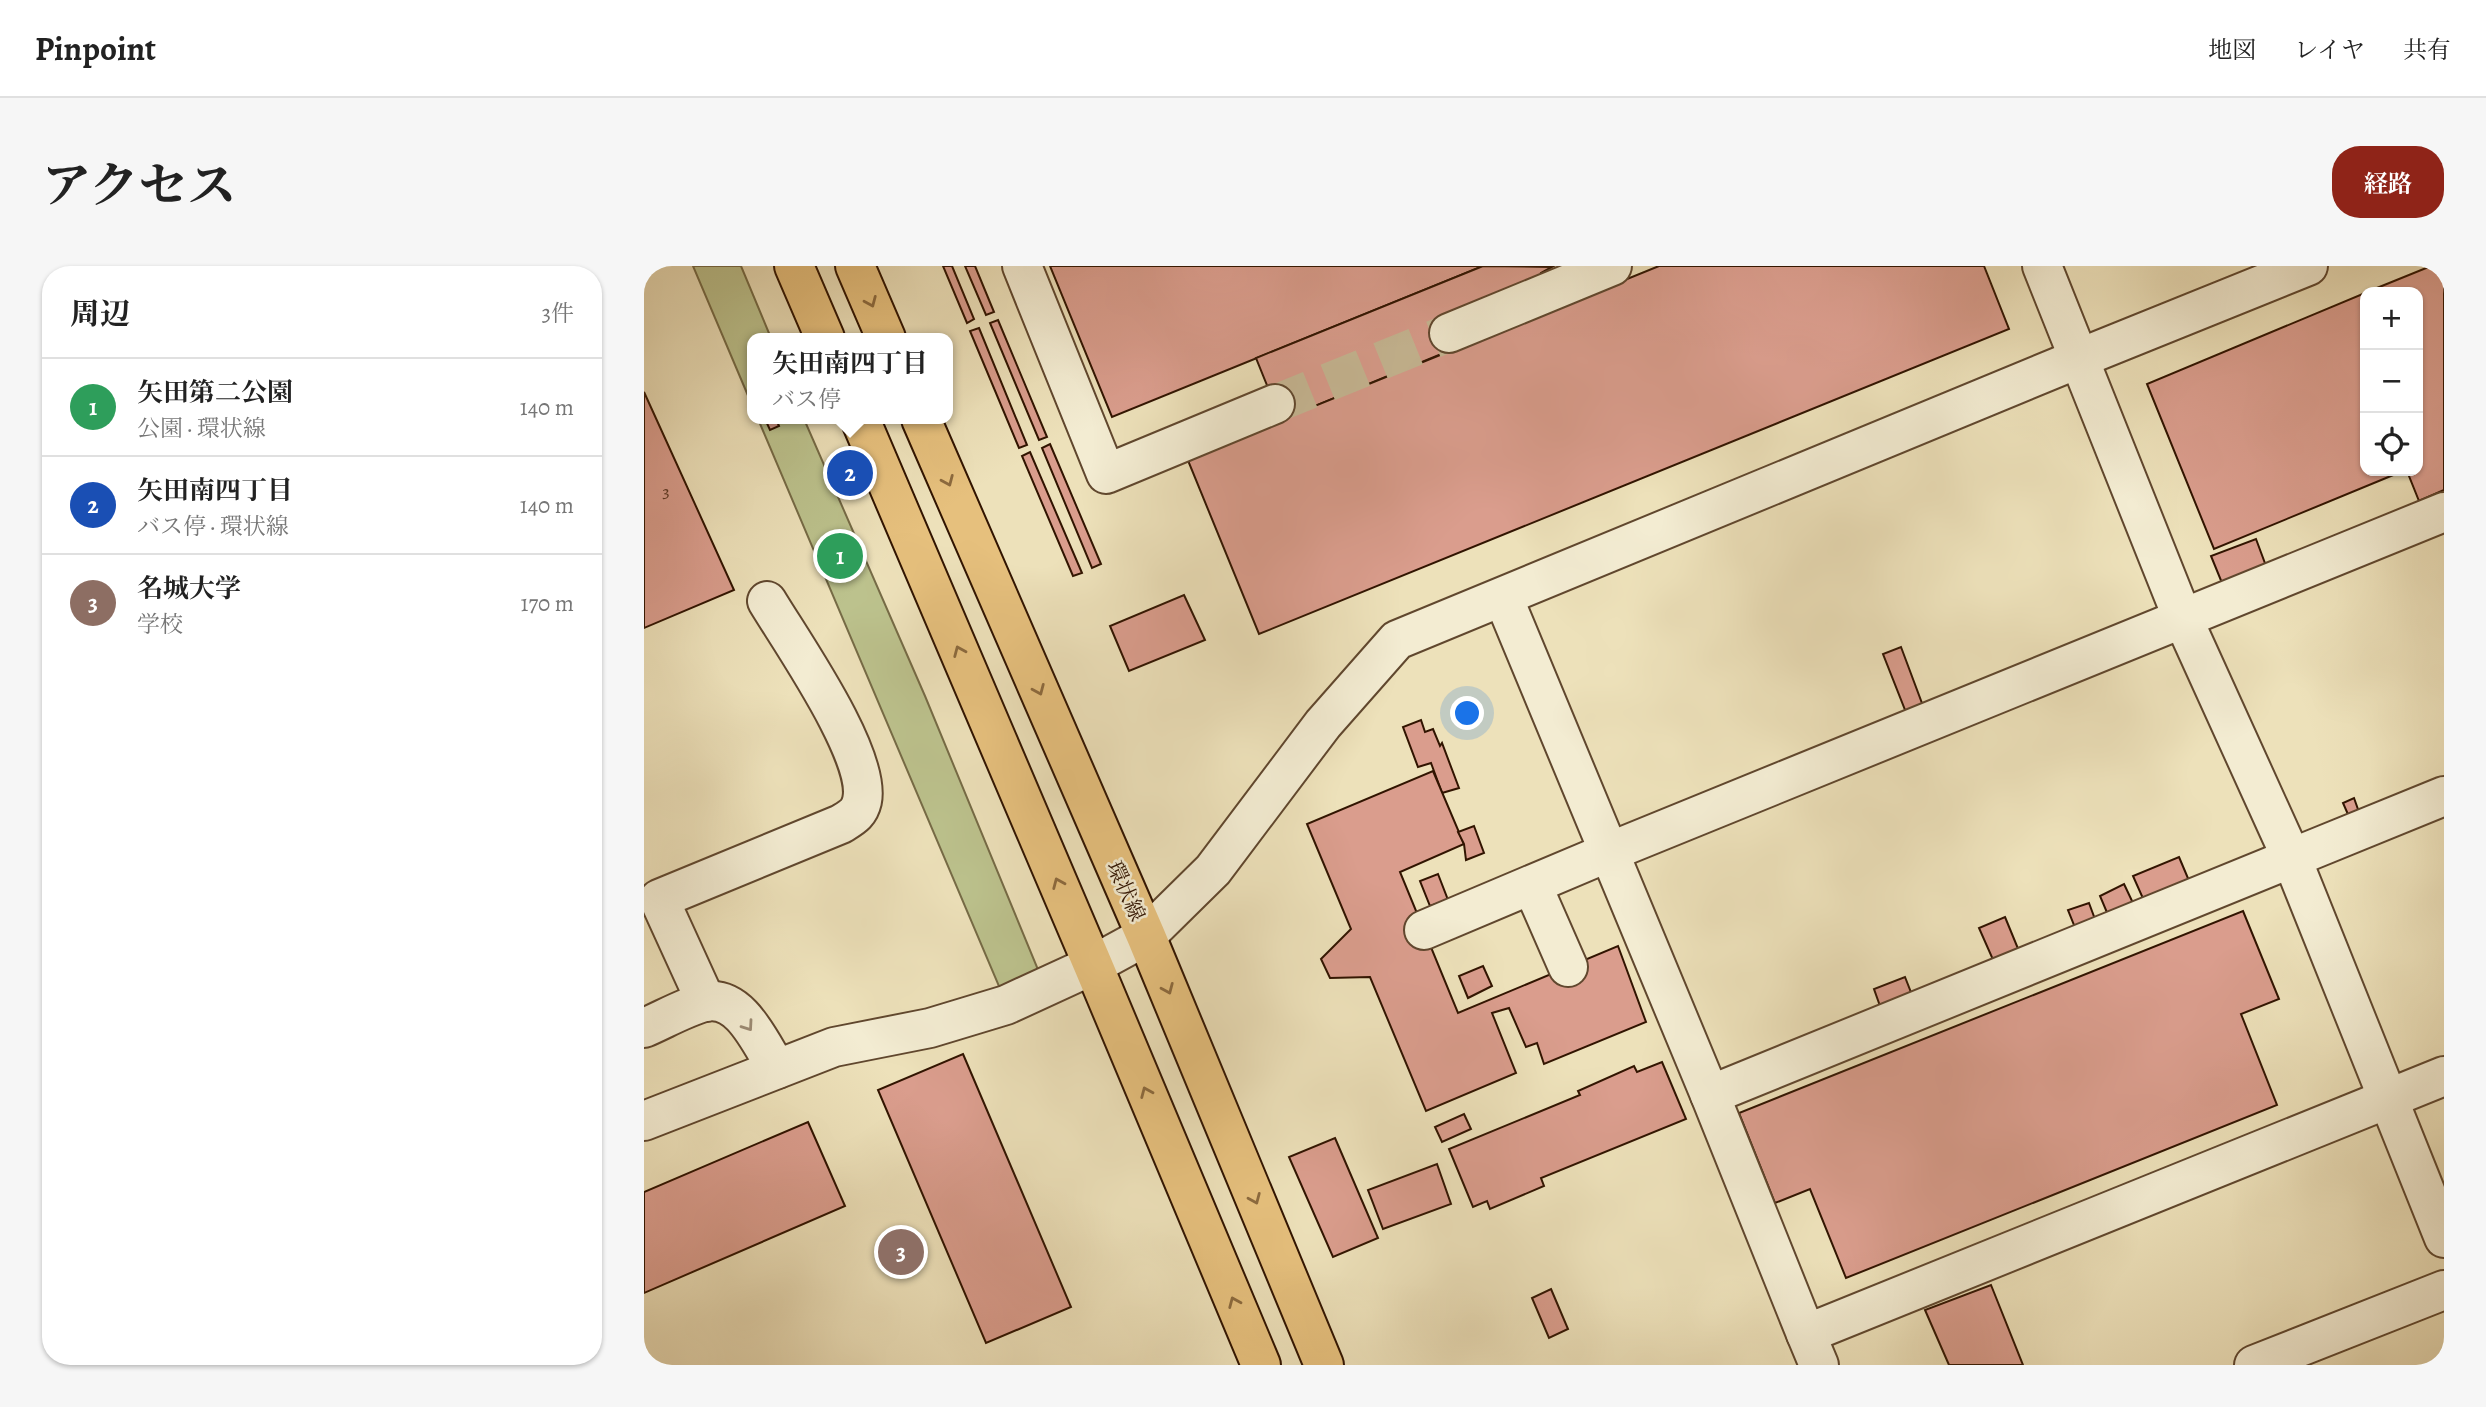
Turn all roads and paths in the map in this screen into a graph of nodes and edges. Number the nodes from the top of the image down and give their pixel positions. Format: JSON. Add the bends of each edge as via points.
{"nodes":[{"id":1,"x":794,"y":266,"type":"edge"},
{"id":2,"x":855,"y":266,"type":"edge"},
{"id":3,"x":1022,"y":266,"type":"edge"},
{"id":4,"x":1612,"y":266,"type":"edge"},
{"id":5,"x":2042,"y":266,"type":"edge"},
{"id":6,"x":2308,"y":266,"type":"edge"},
{"id":7,"x":823,"y":333,"type":"edge"},
{"id":8,"x":884,"y":333,"type":"edge"},
{"id":9,"x":1450,"y":333,"type":"tunnel mouth"},
{"id":10,"x":2080,"y":358,"type":"junction"},
{"id":11,"x":1275,"y":404,"type":"tunnel mouth"},
{"id":12,"x":862,"y":424,"type":"edge"},
{"id":13,"x":923,"y":424,"type":"edge"},
{"id":14,"x":2444,"y":512,"type":"edge"},
{"id":15,"x":1503,"y":597,"type":"junction"},
{"id":16,"x":767,"y":601,"type":"dead end"},
{"id":17,"x":2183,"y":619,"type":"junction"},
{"id":18,"x":2444,"y":796,"type":"edge"},
{"id":19,"x":1609,"y":852,"type":"junction"},
{"id":20,"x":2292,"y":859,"type":"junction"},
{"id":21,"x":1532,"y":885,"type":"junction"},
{"id":22,"x":1424,"y":930,"type":"dead end"},
{"id":23,"x":1146,"y":936,"type":"junction"},
{"id":24,"x":1093,"y":965,"type":"junction"},
{"id":25,"x":1568,"y":967,"type":"dead end"},
{"id":26,"x":706,"y":1002,"type":"junction"},
{"id":27,"x":644,"y":1028,"type":"edge"},
{"id":28,"x":930,"y":1028,"type":"junction"},
{"id":29,"x":838,"y":1068,"type":"dead end"},
{"id":30,"x":777,"y":1069,"type":"junction"},
{"id":31,"x":2444,"y":1076,"type":"edge"},
{"id":32,"x":1710,"y":1095,"type":"junction"},
{"id":33,"x":2389,"y":1098,"type":"junction"},
{"id":34,"x":644,"y":1121,"type":"edge"},
{"id":35,"x":2441,"y":1223,"type":"edge"},
{"id":36,"x":2444,"y":1290,"type":"edge"},
{"id":37,"x":1812,"y":1349,"type":"edge"},
{"id":38,"x":1261,"y":1365,"type":"edge"},
{"id":39,"x":1324,"y":1365,"type":"edge"},
{"id":40,"x":2254,"y":1365,"type":"edge"}],
"edges":[{"from":1,"to":7,"type":"main road"},
{"from":2,"to":8,"type":"main road","one_way":true},
{"from":3,"to":11,"type":"street","via":[[1106,474]]},
{"from":4,"to":9,"type":"street"},
{"from":5,"to":10,"type":"street"},
{"from":6,"to":10,"type":"street"},
{"from":10,"to":15,"type":"street"},
{"from":10,"to":17,"type":"street"},
{"from":24,"to":12,"type":"main road","one_way":true},
{"from":13,"to":23,"type":"main road","name":"環状線","one_way":true},
{"from":14,"to":17,"type":"street"},
{"from":15,"to":19,"type":"street"},
{"from":15,"to":23,"type":"street","via":[[1397,640],[1323,724],[1213,870]]},
{"from":16,"to":26,"type":"street","via":[[817,679],[854,755],[863,799],[857,814],[841,824],[659,899]]},
{"from":17,"to":19,"type":"street"},
{"from":17,"to":20,"type":"street"},
{"from":18,"to":20,"type":"street"},
{"from":19,"to":21,"type":"street"},
{"from":19,"to":32,"type":"street"},
{"from":20,"to":32,"type":"street"},
{"from":20,"to":33,"type":"street"},
{"from":21,"to":22,"type":"street"},
{"from":21,"to":25,"type":"street"},
{"from":23,"to":24,"type":"street"},
{"from":23,"to":39,"type":"main road","name":"環状線","one_way":true},
{"from":24,"to":28,"type":"street","via":[[1006,1004]]},
{"from":38,"to":24,"type":"main road","one_way":true},
{"from":26,"to":27,"type":"street"},
{"from":26,"to":30,"type":"street","one_way":true,"via":[[734,1007]]},
{"from":28,"to":29,"type":"street"},
{"from":28,"to":30,"type":"street","via":[[834,1047]]},
{"from":30,"to":34,"type":"street"},
{"from":31,"to":33,"type":"street"},
{"from":32,"to":37,"type":"street"},
{"from":33,"to":35,"type":"street"},
{"from":33,"to":37,"type":"street"},
{"from":36,"to":40,"type":"street"}]}
